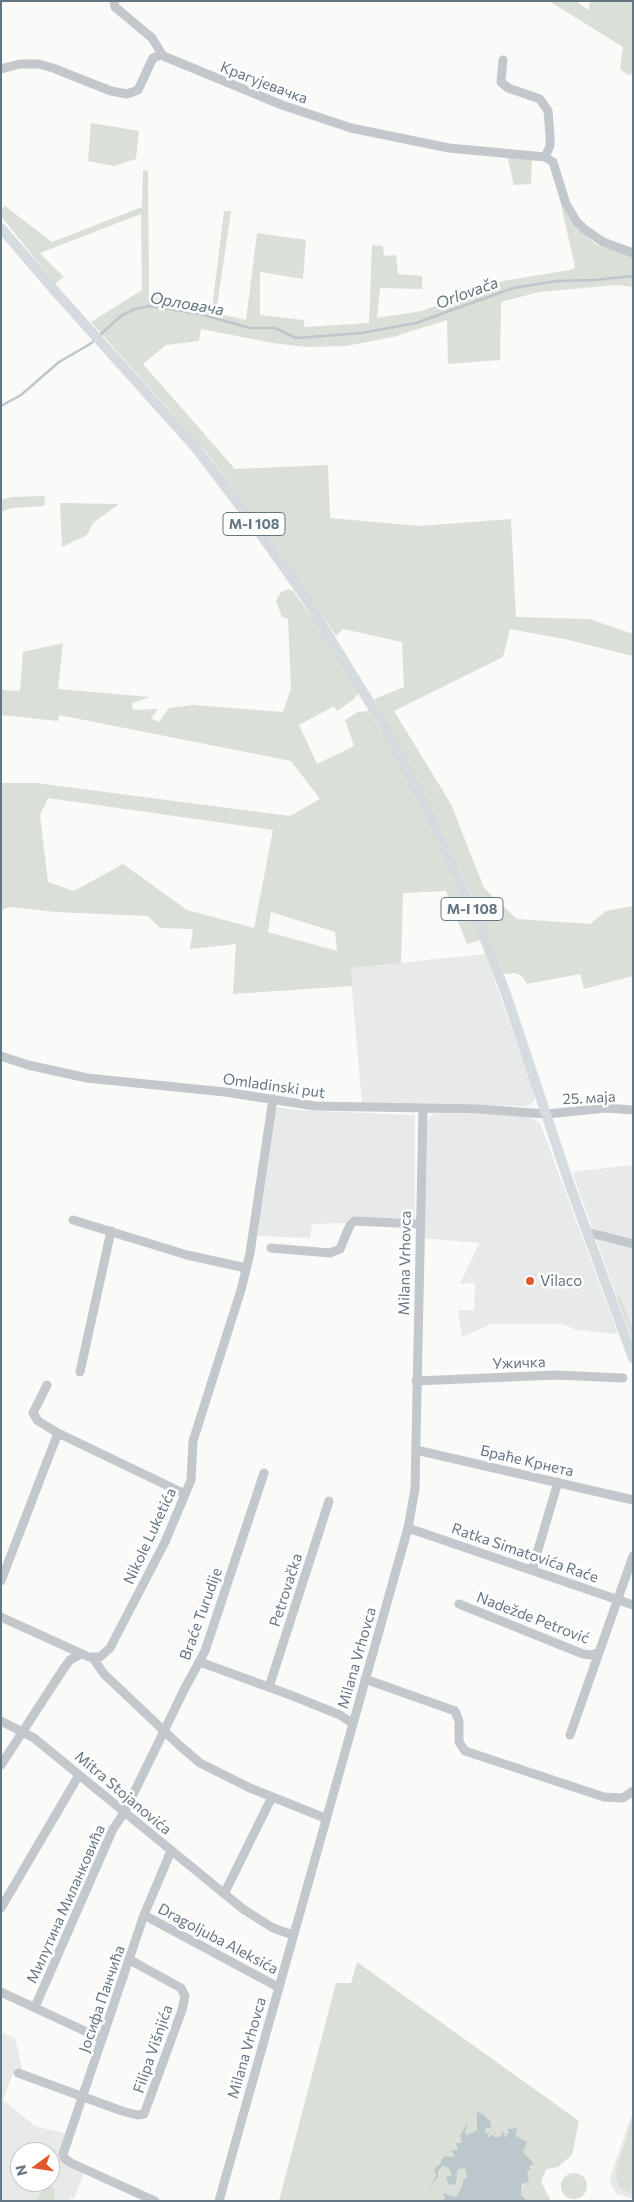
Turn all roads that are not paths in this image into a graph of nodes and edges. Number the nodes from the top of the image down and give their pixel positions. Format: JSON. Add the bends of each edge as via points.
{"nodes":[{"id":1,"x":114,"y":1,"type":"edge"},
{"id":2,"x":163,"y":56,"type":"junction"},
{"id":3,"x":503,"y":60,"type":"dead end"},
{"id":4,"x":1,"y":69,"type":"edge"},
{"id":5,"x":545,"y":157,"type":"junction"},
{"id":6,"x":1,"y":228,"type":"edge"},
{"id":7,"x":633,"y":253,"type":"edge"},
{"id":8,"x":1,"y":1056,"type":"edge"},
{"id":9,"x":273,"y":1099,"type":"junction"},
{"id":10,"x":423,"y":1109,"type":"junction"},
{"id":11,"x":633,"y":1110,"type":"edge"},
{"id":12,"x":547,"y":1114,"type":"junction"},
{"id":13,"x":72,"y":1220,"type":"dead end"},
{"id":14,"x":420,"y":1224,"type":"junction"},
{"id":15,"x":111,"y":1231,"type":"junction"},
{"id":16,"x":587,"y":1232,"type":"junction"},
{"id":17,"x":633,"y":1244,"type":"edge"},
{"id":18,"x":270,"y":1248,"type":"dead end"},
{"id":19,"x":246,"y":1268,"type":"junction"},
{"id":20,"x":633,"y":1358,"type":"edge"},
{"id":21,"x":80,"y":1372,"type":"dead end"},
{"id":22,"x":623,"y":1378,"type":"dead end"},
{"id":23,"x":416,"y":1381,"type":"junction"},
{"id":24,"x":47,"y":1385,"type":"dead end"},
{"id":25,"x":58,"y":1433,"type":"junction"},
{"id":26,"x":416,"y":1450,"type":"junction"},
{"id":27,"x":264,"y":1473,"type":"dead end"},
{"id":28,"x":558,"y":1482,"type":"junction"},
{"id":29,"x":186,"y":1494,"type":"junction"},
{"id":30,"x":633,"y":1500,"type":"edge"},
{"id":31,"x":329,"y":1501,"type":"dead end"},
{"id":32,"x":408,"y":1528,"type":"junction"},
{"id":33,"x":633,"y":1556,"type":"edge"},
{"id":34,"x":532,"y":1570,"type":"junction"},
{"id":35,"x":1,"y":1581,"type":"edge"},
{"id":36,"x":618,"y":1600,"type":"junction"},
{"id":37,"x":459,"y":1604,"type":"dead end"},
{"id":38,"x":633,"y":1605,"type":"edge"},
{"id":39,"x":1,"y":1617,"type":"edge"},
{"id":40,"x":597,"y":1653,"type":"junction"},
{"id":41,"x":81,"y":1654,"type":"junction"},
{"id":42,"x":94,"y":1658,"type":"junction"},
{"id":43,"x":200,"y":1662,"type":"junction"},
{"id":44,"x":365,"y":1679,"type":"junction"},
{"id":45,"x":269,"y":1687,"type":"junction"},
{"id":46,"x":1,"y":1721,"type":"edge"},
{"id":47,"x":352,"y":1723,"type":"junction"},
{"id":48,"x":22,"y":1732,"type":"junction"},
{"id":49,"x":164,"y":1732,"type":"junction"},
{"id":50,"x":570,"y":1735,"type":"dead end"},
{"id":51,"x":1,"y":1765,"type":"edge"},
{"id":52,"x":79,"y":1774,"type":"junction"},
{"id":53,"x":633,"y":1791,"type":"edge"},
{"id":54,"x":272,"y":1797,"type":"junction"},
{"id":55,"x":124,"y":1813,"type":"junction"},
{"id":56,"x":326,"y":1818,"type":"junction"},
{"id":57,"x":171,"y":1851,"type":"junction"},
{"id":58,"x":224,"y":1894,"type":"junction"},
{"id":59,"x":1,"y":1908,"type":"edge"},
{"id":60,"x":144,"y":1915,"type":"junction"},
{"id":61,"x":293,"y":1935,"type":"junction"},
{"id":62,"x":130,"y":1960,"type":"junction"},
{"id":63,"x":278,"y":1987,"type":"junction"},
{"id":64,"x":1,"y":1992,"type":"edge"},
{"id":65,"x":35,"y":2006,"type":"junction"},
{"id":66,"x":102,"y":2039,"type":"junction"},
{"id":67,"x":18,"y":2073,"type":"dead end"},
{"id":68,"x":84,"y":2098,"type":"junction"},
{"id":69,"x":155,"y":2201,"type":"edge"},
{"id":70,"x":219,"y":2201,"type":"edge"}],
"edges":[{"from":1,"to":2,"type":"street","via":[[115,8],[152,38]]},
{"from":2,"to":4,"type":"street","via":[[155,56],[140,86],[127,94],[111,92],[39,64]]},
{"from":2,"to":5,"type":"street","name":"Крагујевачка","via":[[282,105],[351,128],[449,148]]},
{"from":3,"to":5,"type":"street","via":[[501,82],[508,88],[540,99],[548,111],[550,140]]},
{"from":5,"to":7,"type":"street","via":[[553,162],[566,204],[577,222],[603,242]]},
{"from":6,"to":12,"type":"main road","number":"M-I 108","via":[[195,447],[303,594],[380,719],[427,810],[481,929]]},
{"from":8,"to":9,"type":"street","name":"Omladinski put","via":[[87,1078]]},
{"from":9,"to":10,"type":"street","name":"Omladinski put","via":[[329,1107]]},
{"from":9,"to":19,"type":"street","name":"Nikole Luketića"},
{"from":10,"to":12,"type":"street","name":"Omladinski put"},
{"from":10,"to":14,"type":"street","name":"Milana Vrhovca"},
{"from":11,"to":12,"type":"street","name":"25. маја","via":[[606,1108]]},
{"from":12,"to":16,"type":"main road","number":"M-I 108"},
{"from":13,"to":15,"type":"street"},
{"from":14,"to":18,"type":"street","via":[[354,1221],[340,1248],[330,1253]]},
{"from":14,"to":23,"type":"street","name":"Milana Vrhovca"},
{"from":15,"to":19,"type":"street","via":[[187,1255]]},
{"from":15,"to":21,"type":"street"},
{"from":16,"to":17,"type":"street"},
{"from":16,"to":20,"type":"main road","number":"M-I 108"},
{"from":19,"to":29,"type":"street","name":"Nikole Luketića","via":[[193,1440],[191,1480]]},
{"from":22,"to":23,"type":"street","name":"Ужичка","via":[[556,1375]]},
{"from":23,"to":26,"type":"street","name":"Milana Vrhovca"},
{"from":24,"to":25,"type":"street","via":[[35,1406],[34,1418]]},
{"from":25,"to":29,"type":"street"},
{"from":25,"to":35,"type":"street"},
{"from":26,"to":28,"type":"street","name":"Браће Крнета"},
{"from":26,"to":32,"type":"street","name":"Milana Vrhovca","via":[[416,1488]]},
{"from":27,"to":43,"type":"street","name":"Braće Turudije"},
{"from":28,"to":30,"type":"street","name":"Браће Крнета"},
{"from":28,"to":34,"type":"street"},
{"from":29,"to":42,"type":"street","name":"Nikole Luketića","via":[[110,1648],[104,1655]]},
{"from":31,"to":45,"type":"street","name":"Petrovačka"},
{"from":32,"to":34,"type":"street","name":"Ratka Simatovića Raće"},
{"from":32,"to":44,"type":"street","name":"Milana Vrhovca"},
{"from":33,"to":36,"type":"street"},
{"from":34,"to":36,"type":"street","name":"Ratka Simatovića Raće"},
{"from":36,"to":38,"type":"street","name":"Ratka Simatovića Raće"},
{"from":36,"to":40,"type":"street","via":[[602,1648]]},
{"from":37,"to":40,"type":"street","name":"Nadežde Petrović","via":[[583,1654]]},
{"from":39,"to":41,"type":"street"},
{"from":40,"to":50,"type":"street"},
{"from":41,"to":42,"type":"street"},
{"from":41,"to":48,"type":"street","via":[[70,1660]]},
{"from":42,"to":49,"type":"street","via":[[104,1674]]},
{"from":43,"to":45,"type":"street"},
{"from":43,"to":49,"type":"street","name":"Braće Turudije"},
{"from":44,"to":47,"type":"street","name":"Milana Vrhovca"},
{"from":44,"to":53,"type":"street","via":[[455,1711],[461,1747],[474,1754],[604,1797],[623,1798]]},
{"from":45,"to":47,"type":"street","via":[[340,1715]]},
{"from":46,"to":48,"type":"street","name":"Mitra Stojanovića"},
{"from":47,"to":56,"type":"street","name":"Milana Vrhovca"},
{"from":48,"to":51,"type":"street"},
{"from":48,"to":52,"type":"street","name":"Mitra Stojanovića"},
{"from":49,"to":54,"type":"street","via":[[200,1763]]},
{"from":49,"to":55,"type":"street","name":"Braće Turudije"},
{"from":52,"to":55,"type":"street","name":"Mitra Stojanovića"},
{"from":52,"to":59,"type":"street"},
{"from":54,"to":56,"type":"street"},
{"from":54,"to":58,"type":"street"},
{"from":55,"to":57,"type":"street","name":"Mitra Stojanovića"},
{"from":55,"to":65,"type":"street","name":"Милутина Миланковића","via":[[113,1829]]},
{"from":56,"to":61,"type":"street","name":"Milana Vrhovca"},
{"from":57,"to":58,"type":"street","name":"Mitra Stojanovića"},
{"from":57,"to":60,"type":"street","name":"Јосифа Панчића"},
{"from":58,"to":61,"type":"street","name":"Mitra Stojanovića","via":[[273,1928]]},
{"from":60,"to":62,"type":"street","name":"Јосифа Панчића"},
{"from":60,"to":63,"type":"street","name":"Dragoljuba Aleksića"},
{"from":61,"to":63,"type":"street","name":"Milana Vrhovca"},
{"from":62,"to":66,"type":"street","name":"Јосифа Панчића"},
{"from":62,"to":68,"type":"street","name":"Filipa Višnjića","via":[[181,1988],[185,1996],[182,2010],[144,2114],[132,2114]]},
{"from":63,"to":70,"type":"street","name":"Milana Vrhovca"},
{"from":64,"to":65,"type":"street"},
{"from":65,"to":66,"type":"street"},
{"from":66,"to":68,"type":"street","name":"Јосифа Панчића"},
{"from":67,"to":68,"type":"street"},
{"from":68,"to":69,"type":"street","name":"Јосифа Панчића","via":[[64,2149],[64,2158]]}]}
